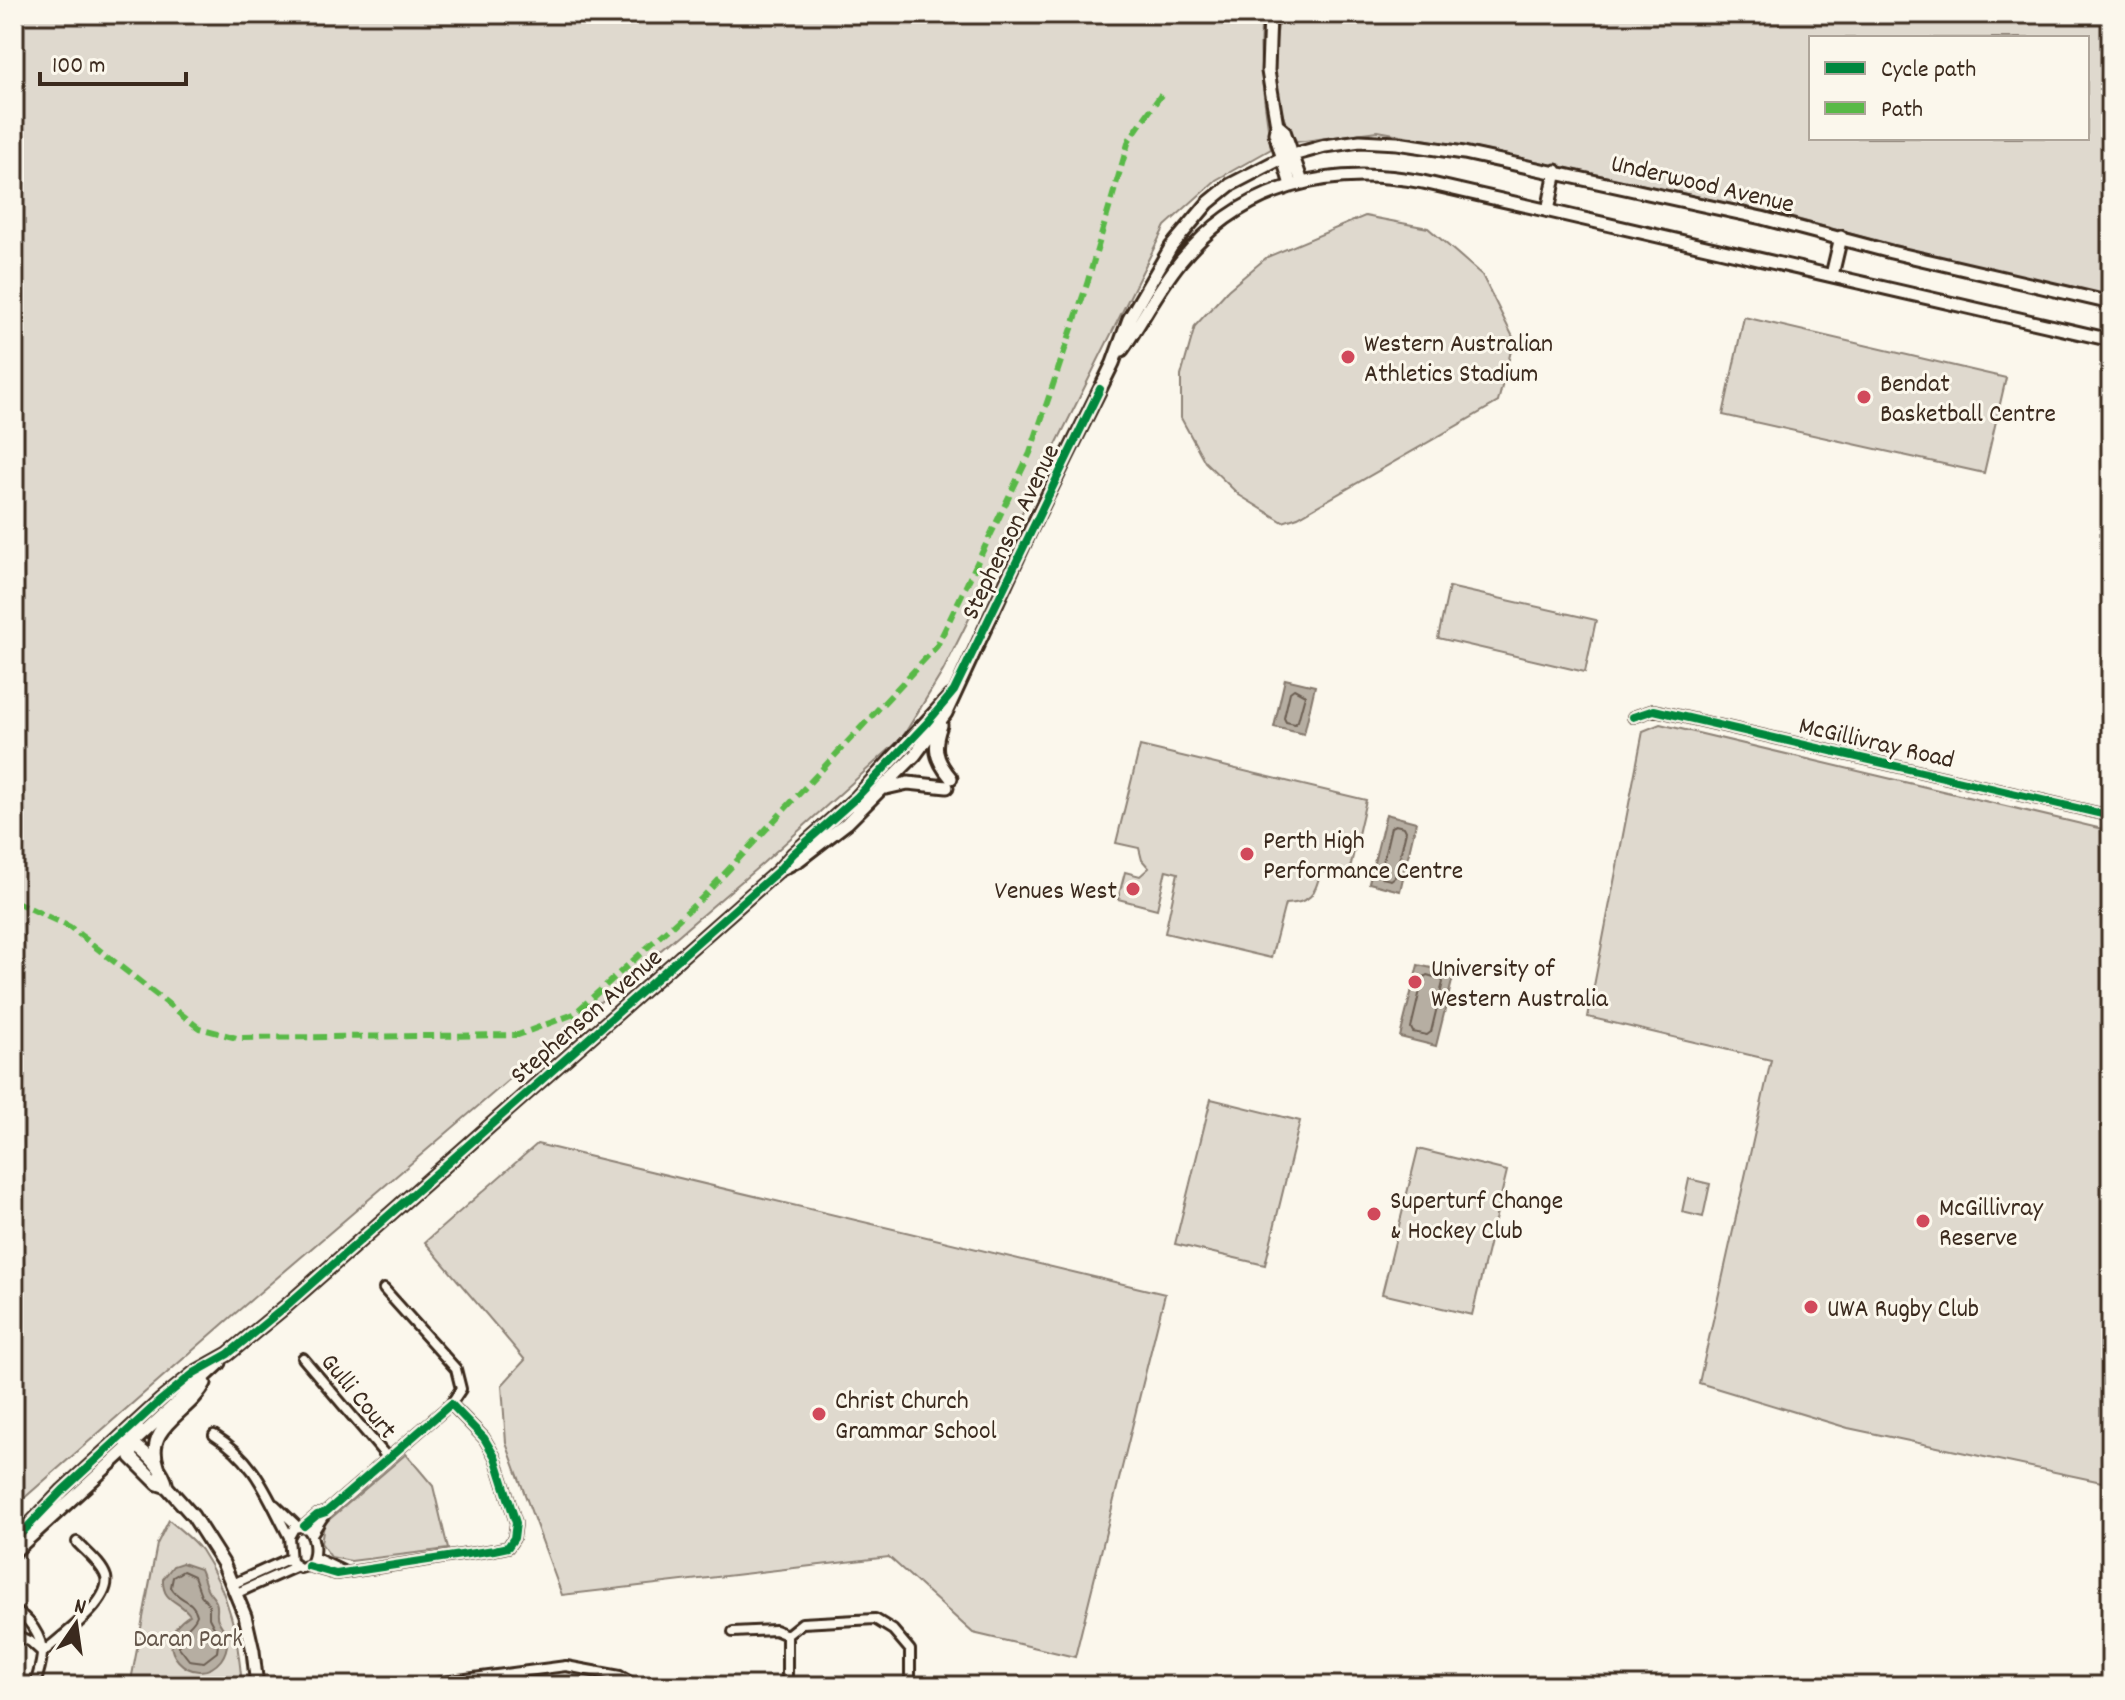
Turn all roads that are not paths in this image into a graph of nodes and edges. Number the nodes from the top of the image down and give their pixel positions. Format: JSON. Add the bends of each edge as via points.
{"nodes":[{"id":1,"x":1270,"y":14,"type":"edge"},
{"id":2,"x":1287,"y":156,"type":"junction"},
{"id":3,"x":1556,"y":171,"type":"junction"},
{"id":4,"x":1296,"y":184,"type":"junction"},
{"id":5,"x":1548,"y":211,"type":"junction"},
{"id":6,"x":1841,"y":237,"type":"junction"},
{"id":7,"x":1832,"y":275,"type":"junction"},
{"id":8,"x":2111,"y":303,"type":"edge"},
{"id":9,"x":2111,"y":340,"type":"edge"},
{"id":10,"x":1113,"y":363,"type":"junction"},
{"id":11,"x":954,"y":691,"type":"junction"},
{"id":12,"x":946,"y":713,"type":"junction"},
{"id":13,"x":1633,"y":717,"type":"dead end"},
{"id":14,"x":882,"y":790,"type":"junction"},
{"id":15,"x":2111,"y":816,"type":"edge"},
{"id":16,"x":778,"y":871,"type":"junction"},
{"id":17,"x":384,"y":1289,"type":"dead end"},
{"id":18,"x":228,"y":1354,"type":"junction"},
{"id":19,"x":303,"y":1358,"type":"dead end"},
{"id":20,"x":209,"y":1375,"type":"junction"},
{"id":21,"x":451,"y":1404,"type":"junction"},
{"id":22,"x":138,"y":1421,"type":"junction"},
{"id":23,"x":214,"y":1435,"type":"dead end"},
{"id":24,"x":132,"y":1443,"type":"junction"},
{"id":25,"x":387,"y":1457,"type":"junction"},
{"id":26,"x":160,"y":1470,"type":"junction"},
{"id":27,"x":167,"y":1487,"type":"junction"},
{"id":28,"x":63,"y":1490,"type":"junction"},
{"id":29,"x":274,"y":1504,"type":"junction"},
{"id":30,"x":326,"y":1512,"type":"junction"},
{"id":31,"x":301,"y":1526,"type":"junction"},
{"id":32,"x":312,"y":1534,"type":"junction"},
{"id":33,"x":289,"y":1537,"type":"junction"},
{"id":34,"x":14,"y":1541,"type":"edge"},
{"id":35,"x":77,"y":1542,"type":"dead end"},
{"id":36,"x":14,"y":1552,"type":"edge"},
{"id":37,"x":314,"y":1557,"type":"junction"},
{"id":38,"x":290,"y":1558,"type":"junction"},
{"id":39,"x":308,"y":1566,"type":"junction"},
{"id":40,"x":295,"y":1567,"type":"junction"},
{"id":41,"x":346,"y":1572,"type":"junction"},
{"id":42,"x":235,"y":1588,"type":"junction"},
{"id":43,"x":14,"y":1611,"type":"edge"},
{"id":44,"x":733,"y":1632,"type":"dead end"},
{"id":45,"x":14,"y":1634,"type":"edge"},
{"id":46,"x":787,"y":1635,"type":"junction"},
{"id":47,"x":42,"y":1653,"type":"junction"},
{"id":48,"x":35,"y":1686,"type":"edge"},
{"id":49,"x":257,"y":1686,"type":"edge"},
{"id":50,"x":412,"y":1686,"type":"edge"},
{"id":51,"x":638,"y":1686,"type":"edge"},
{"id":52,"x":787,"y":1686,"type":"edge"},
{"id":53,"x":910,"y":1686,"type":"edge"}],
"edges":[{"from":1,"to":2,"type":"main road","via":[[1268,71],[1275,133]]},
{"from":2,"to":3,"type":"main road","name":"Underwood Avenue","via":[[1379,141]]},
{"from":2,"to":4,"type":"main road"},
{"from":2,"to":10,"type":"main road","name":"Stephenson Avenue","via":[[1230,185],[1185,227],[1129,319]]},
{"from":3,"to":5,"type":"main road"},
{"from":3,"to":6,"type":"main road","name":"Underwood Avenue"},
{"from":4,"to":5,"type":"main road","via":[[1342,175],[1387,176]]},
{"from":4,"to":10,"type":"main road","name":"Stephenson Avenue","via":[[1247,205],[1196,243]]},
{"from":5,"to":7,"type":"main road"},
{"from":6,"to":7,"type":"main road"},
{"from":6,"to":8,"type":"main road","name":"Underwood Avenue"},
{"from":7,"to":9,"type":"main road"},
{"from":10,"to":11,"type":"main road","name":"Stephenson Avenue"},
{"from":11,"to":12,"type":"main road","name":"Stephenson Avenue"},
{"from":11,"to":16,"type":"main road","name":"Stephenson Avenue","via":[[857,797]]},
{"from":12,"to":14,"type":"main road","name":"Stephenson Avenue"},
{"from":12,"to":14,"type":"main road","via":[[935,749],[949,782]]},
{"from":13,"to":15,"type":"street","name":"McGillivray Road","via":[[1654,710]]},
{"from":14,"to":16,"type":"main road","name":"Stephenson Avenue","via":[[799,860]]},
{"from":16,"to":18,"type":"main road","name":"Stephenson Avenue"},
{"from":17,"to":21,"type":"street","via":[[456,1369],[461,1389]]},
{"from":18,"to":20,"type":"main road","name":"Stephenson Avenue"},
{"from":18,"to":22,"type":"main road","name":"Stephenson Avenue","via":[[194,1373]]},
{"from":19,"to":25,"type":"street","name":"Gulli Court"},
{"from":20,"to":24,"type":"main road","name":"Stephenson Avenue"},
{"from":20,"to":26,"type":"main road","via":[[200,1393],[161,1432],[154,1451]]},
{"from":21,"to":25,"type":"street"},
{"from":21,"to":41,"type":"street","via":[[495,1457],[516,1523],[514,1538],[508,1547],[494,1550]]},
{"from":22,"to":24,"type":"main road"},
{"from":22,"to":28,"type":"main road","name":"Stephenson Avenue"},
{"from":23,"to":29,"type":"street","via":[[234,1450]]},
{"from":24,"to":26,"type":"main road"},
{"from":24,"to":27,"type":"main road","via":[[131,1457]]},
{"from":24,"to":28,"type":"main road","via":[[112,1448]]},
{"from":24,"to":36,"type":"main road","name":"Stephenson Avenue"},
{"from":25,"to":30,"type":"street"},
{"from":26,"to":27,"type":"main road"},
{"from":27,"to":42,"type":"main road","via":[[210,1539]]},
{"from":28,"to":34,"type":"main road","name":"Stephenson Avenue"},
{"from":29,"to":31,"type":"street"},
{"from":29,"to":33,"type":"street"},
{"from":30,"to":31,"type":"street"},
{"from":30,"to":32,"type":"street"},
{"from":31,"to":32,"type":"street"},
{"from":31,"to":33,"type":"street"},
{"from":32,"to":37,"type":"street"},
{"from":33,"to":38,"type":"street"},
{"from":35,"to":47,"type":"street","via":[[102,1569],[105,1591]]},
{"from":37,"to":39,"type":"street"},
{"from":37,"to":41,"type":"street"},
{"from":38,"to":40,"type":"street"},
{"from":38,"to":42,"type":"street"},
{"from":39,"to":40,"type":"street"},
{"from":39,"to":41,"type":"street"},
{"from":40,"to":42,"type":"street"},
{"from":42,"to":49,"type":"main road","via":[[250,1634]]},
{"from":43,"to":47,"type":"street","via":[[34,1628]]},
{"from":44,"to":46,"type":"street","via":[[775,1630]]},
{"from":45,"to":47,"type":"street"},
{"from":46,"to":52,"type":"street"},
{"from":46,"to":53,"type":"street","via":[[802,1623],[875,1619],[910,1650]]},
{"from":47,"to":48,"type":"street"},
{"from":50,"to":51,"type":"street","via":[[566,1666],[620,1676]]}]}
